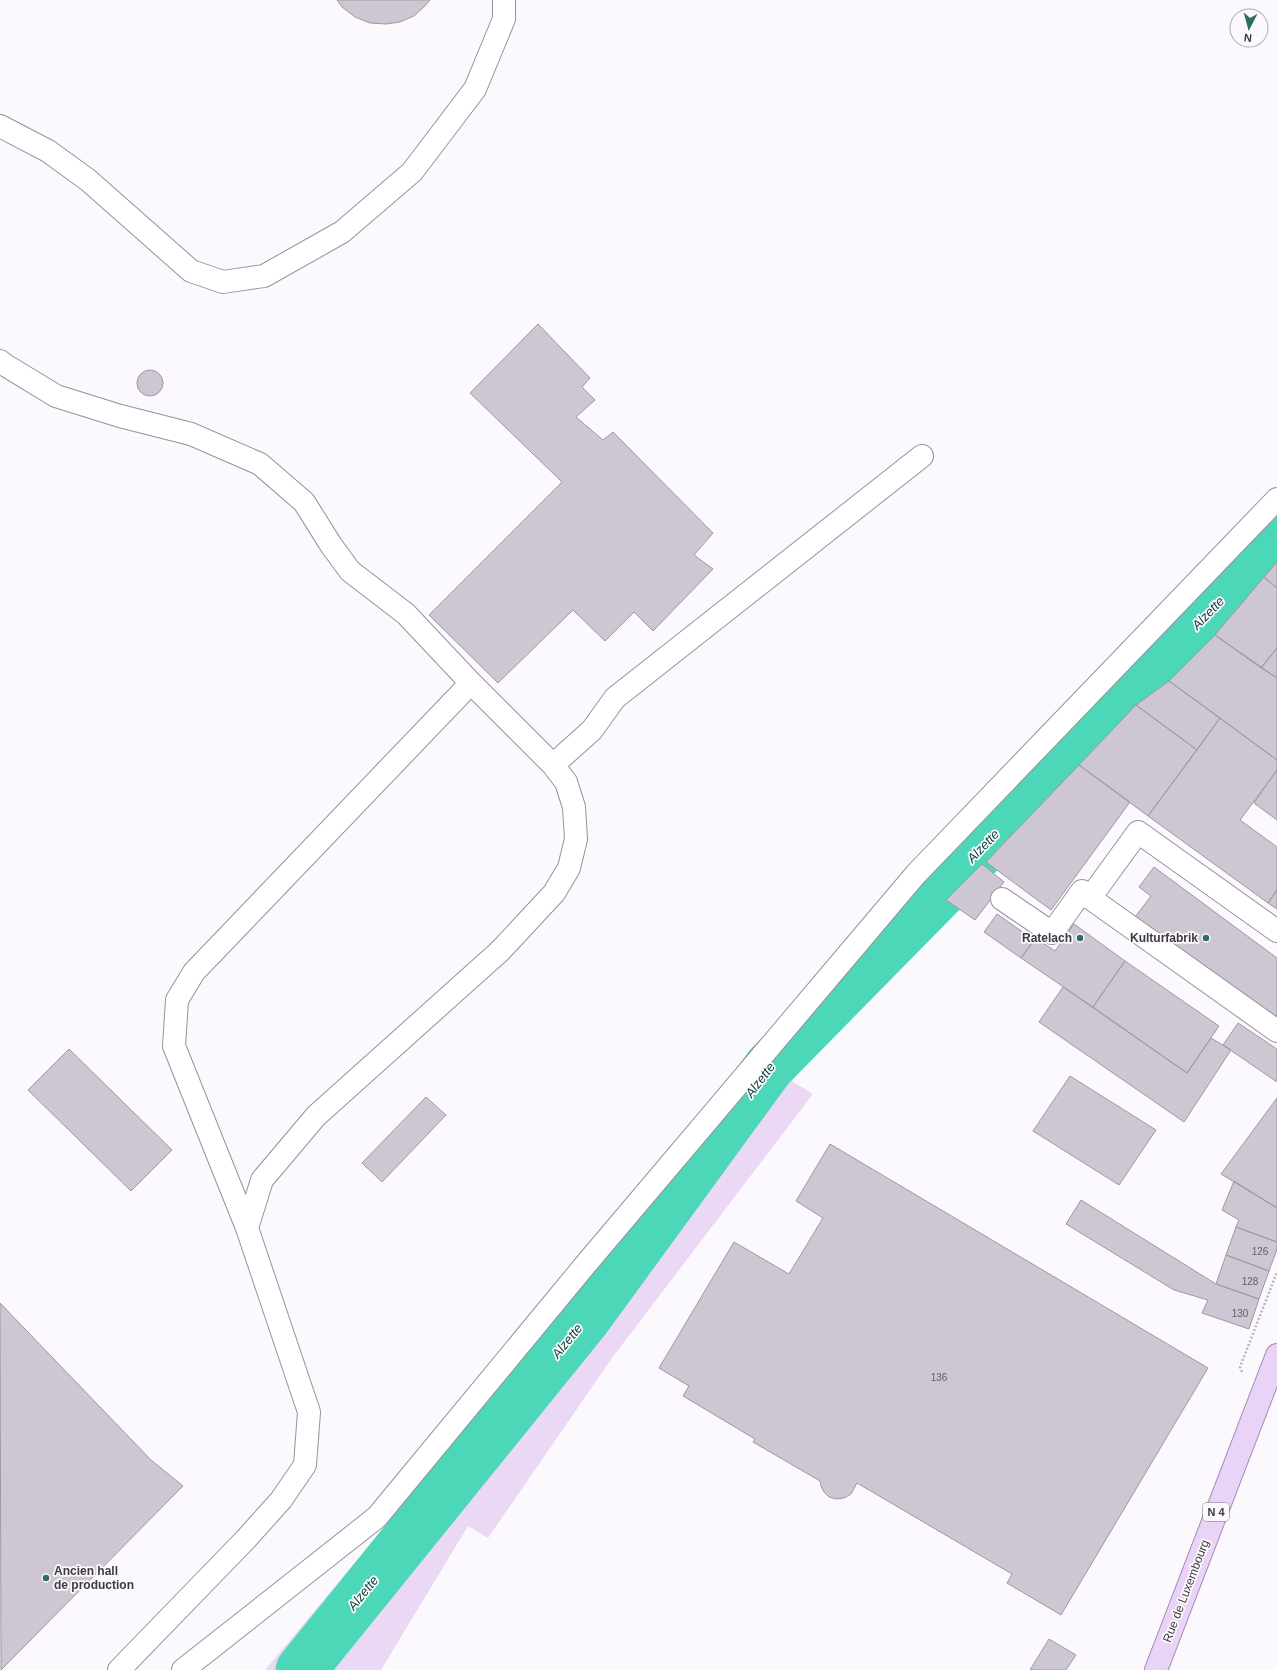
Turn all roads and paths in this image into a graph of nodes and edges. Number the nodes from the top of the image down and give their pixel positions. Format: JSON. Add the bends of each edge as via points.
{"nodes":[{"id":1,"x":504,"y":0,"type":"edge"},
{"id":2,"x":0,"y":126,"type":"edge"},
{"id":3,"x":0,"y":360,"type":"edge"},
{"id":4,"x":922,"y":456,"type":"dead end"},
{"id":5,"x":1277,"y":498,"type":"edge"},
{"id":6,"x":471,"y":683,"type":"junction"},
{"id":7,"x":553,"y":764,"type":"junction"},
{"id":8,"x":1090,"y":898,"type":"junction"},
{"id":9,"x":1002,"y":899,"type":"dead end"},
{"id":10,"x":1277,"y":931,"type":"edge"},
{"id":11,"x":1277,"y":1031,"type":"edge"},
{"id":12,"x":247,"y":1228,"type":"junction"},
{"id":13,"x":1277,"y":1355,"type":"edge"},
{"id":14,"x":119,"y":1670,"type":"edge"},
{"id":15,"x":183,"y":1670,"type":"edge"},
{"id":16,"x":1156,"y":1670,"type":"edge"}],
"edges":[{"from":1,"to":2,"type":"lane","via":[[504,19],[475,90],[412,172],[342,232],[264,276],[223,282],[192,271],[88,180],[48,151]]},
{"from":3,"to":6,"type":"lane","via":[[56,396],[120,416],[192,434],[260,464],[304,502],[350,571],[406,614]]},
{"from":4,"to":7,"type":"lane","via":[[615,698],[592,730]]},
{"from":5,"to":15,"type":"lane","via":[[916,874],[377,1517]]},
{"from":6,"to":7,"type":"lane"},
{"from":6,"to":12,"type":"lane","via":[[194,972],[177,1000],[174,1046]]},
{"from":7,"to":12,"type":"lane","via":[[566,782],[574,807],[576,839],[569,868],[554,893],[500,951],[316,1116],[262,1180]]},
{"from":8,"to":9,"type":"lane","via":[[1082,891],[1052,933]]},
{"from":8,"to":10,"type":"lane","via":[[1138,832]]},
{"from":8,"to":11,"type":"lane"},
{"from":12,"to":14,"type":"lane","via":[[309,1412],[305,1465],[281,1500],[246,1539]]},
{"from":13,"to":16,"type":"main road","name":"Rue de Luxembourg","number":"N 4"}]}
